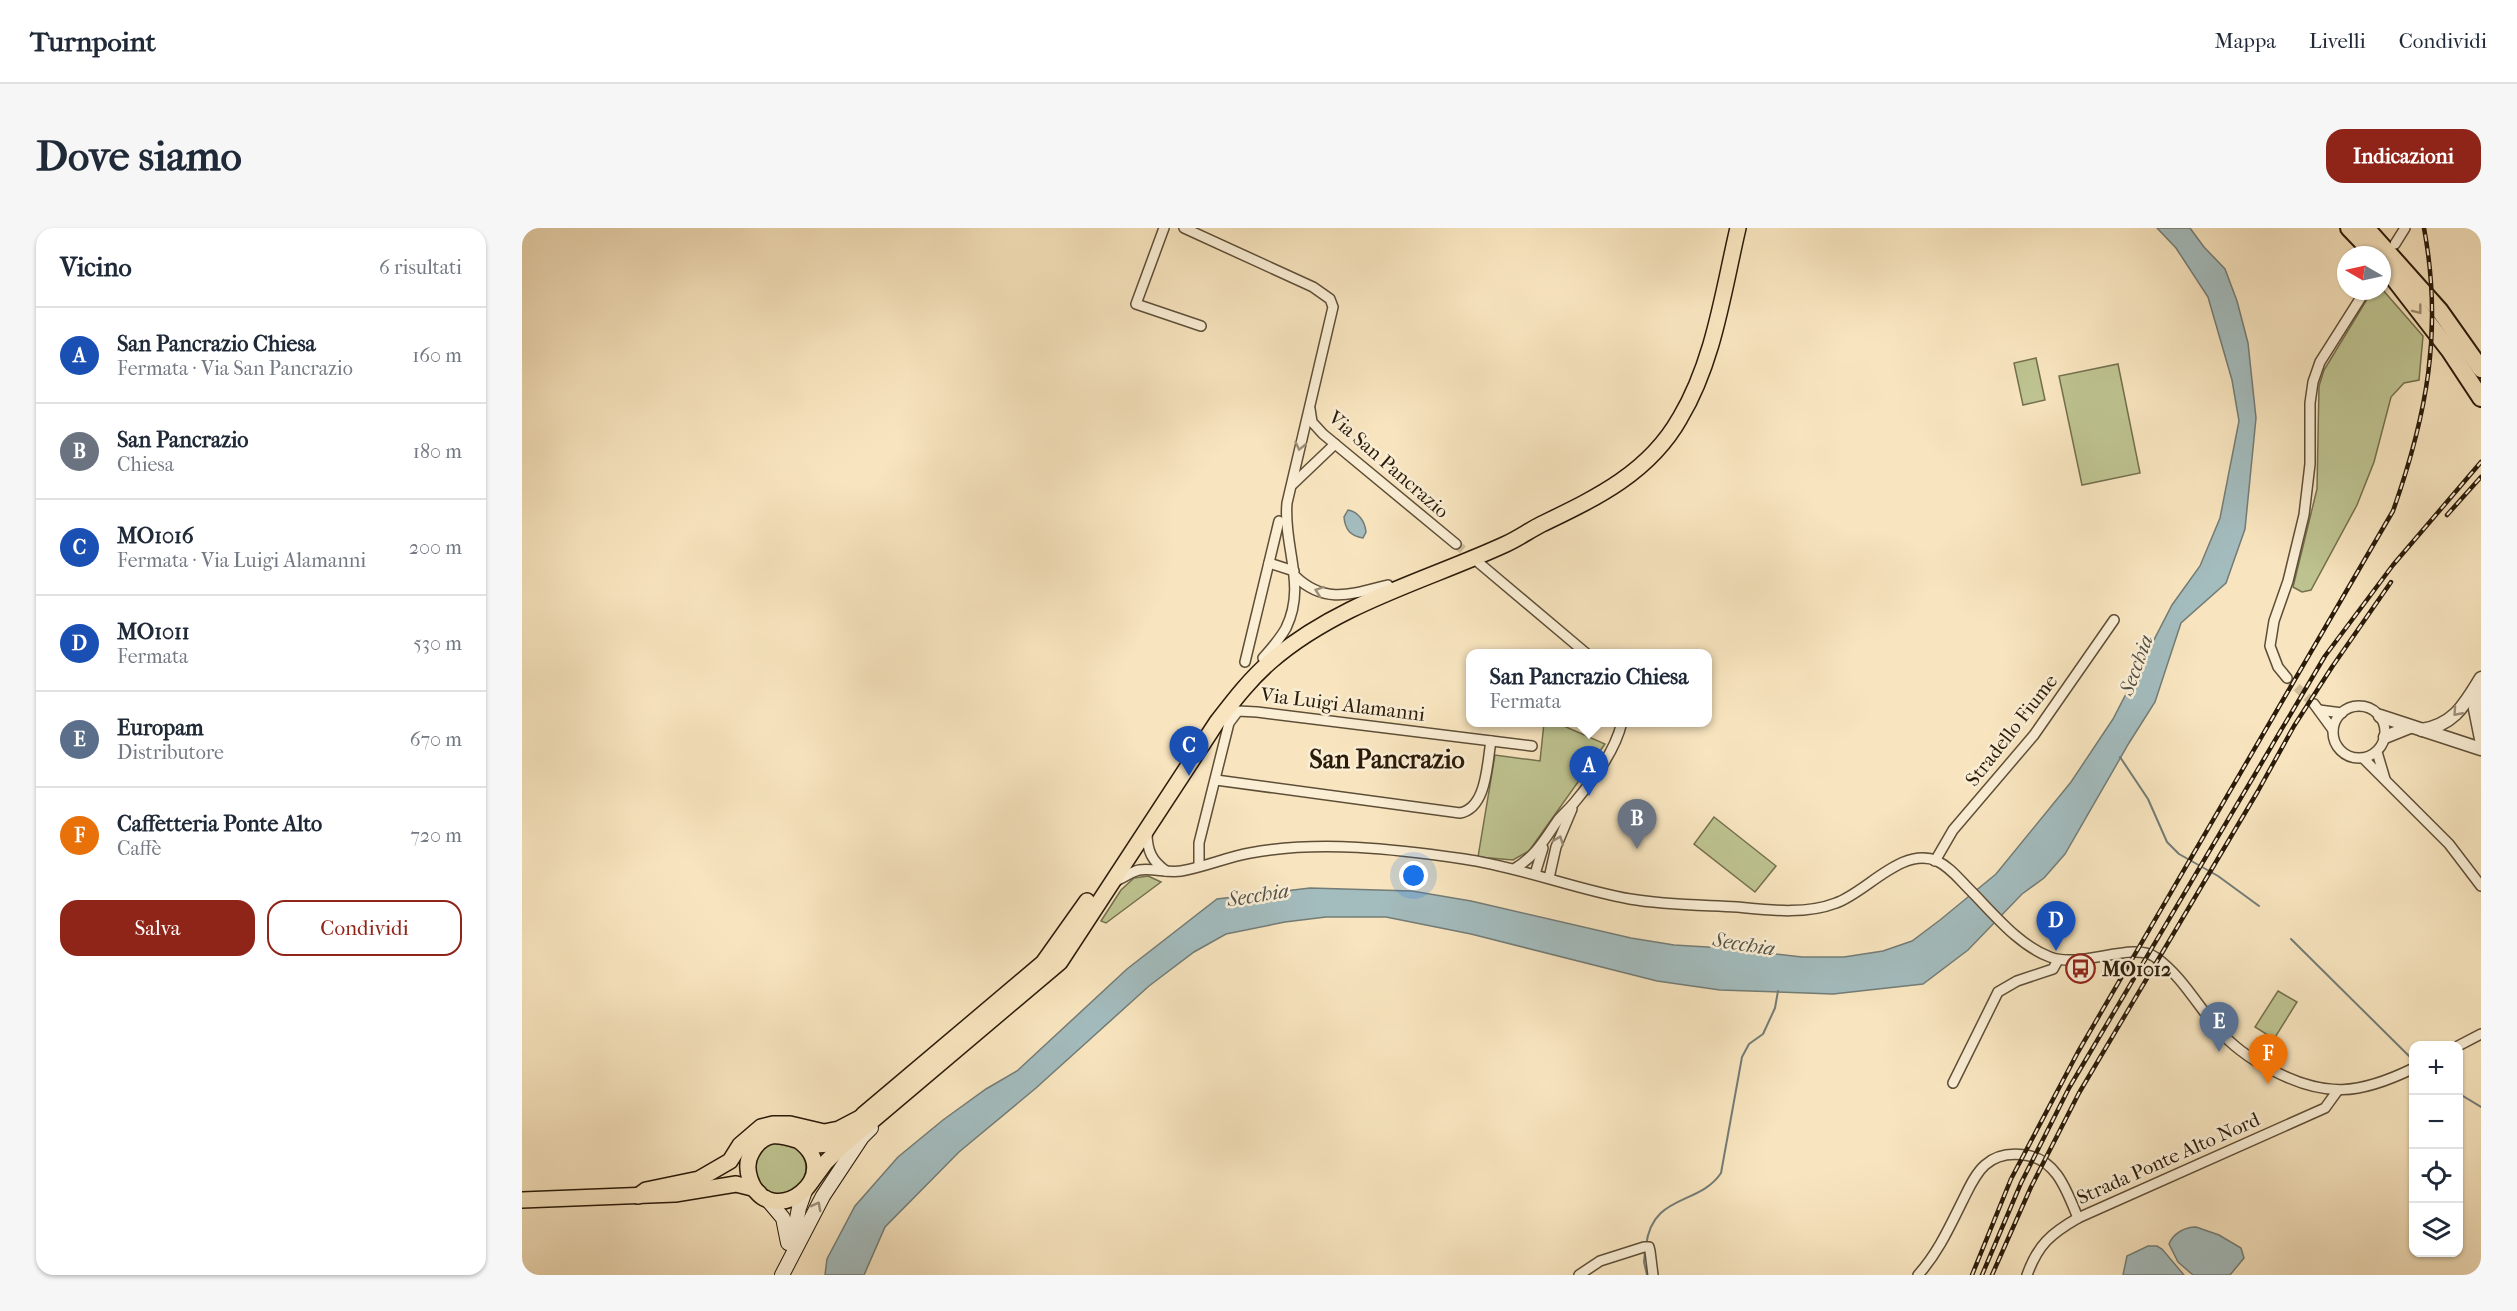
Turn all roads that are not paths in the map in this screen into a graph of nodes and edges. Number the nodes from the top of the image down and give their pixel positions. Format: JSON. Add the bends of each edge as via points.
{"nodes":[{"id":1,"x":1164,"y":228,"type":"edge"},
{"id":2,"x":1184,"y":228,"type":"edge"},
{"id":3,"x":1738,"y":228,"type":"edge"},
{"id":4,"x":2349,"y":228,"type":"edge"},
{"id":5,"x":2366,"y":228,"type":"edge"},
{"id":6,"x":2406,"y":228,"type":"edge"},
{"id":7,"x":2395,"y":244,"type":"dead end"},
{"id":8,"x":2367,"y":246,"type":"edge"},
{"id":9,"x":2391,"y":275,"type":"edge"},
{"id":10,"x":2359,"y":300,"type":"edge"},
{"id":11,"x":1200,"y":326,"type":"dead end"},
{"id":12,"x":2481,"y":369,"type":"edge"},
{"id":13,"x":2481,"y":398,"type":"edge"},
{"id":14,"x":1309,"y":404,"type":"junction"},
{"id":15,"x":1335,"y":444,"type":"junction"},
{"id":16,"x":1290,"y":489,"type":"junction"},
{"id":17,"x":1279,"y":521,"type":"dead end"},
{"id":18,"x":1539,"y":525,"type":"junction"},
{"id":19,"x":1456,"y":544,"type":"tunnel mouth"},
{"id":20,"x":1269,"y":563,"type":"junction"},
{"id":21,"x":1479,"y":563,"type":"tunnel mouth"},
{"id":22,"x":1295,"y":573,"type":"junction"},
{"id":23,"x":1388,"y":585,"type":"junction"},
{"id":24,"x":2114,"y":620,"type":"dead end"},
{"id":25,"x":1581,"y":649,"type":"edge"},
{"id":26,"x":1263,"y":658,"type":"junction"},
{"id":27,"x":1245,"y":662,"type":"dead end"},
{"id":28,"x":2288,"y":678,"type":"tunnel mouth"},
{"id":29,"x":2481,"y":679,"type":"edge"},
{"id":30,"x":2342,"y":713,"type":"junction"},
{"id":31,"x":2380,"y":716,"type":"junction"},
{"id":32,"x":1621,"y":727,"type":"edge"},
{"id":33,"x":2416,"y":729,"type":"junction"},
{"id":34,"x":2333,"y":730,"type":"junction"},
{"id":35,"x":2385,"y":737,"type":"junction"},
{"id":36,"x":2481,"y":739,"type":"edge"},
{"id":37,"x":1491,"y":741,"type":"junction"},
{"id":38,"x":1532,"y":746,"type":"dead end"},
{"id":39,"x":2481,"y":749,"type":"edge"},
{"id":40,"x":2377,"y":752,"type":"junction"},
{"id":41,"x":2364,"y":759,"type":"junction"},
{"id":42,"x":1215,"y":780,"type":"junction"},
{"id":43,"x":2386,"y":782,"type":"junction"},
{"id":44,"x":1574,"y":804,"type":"junction"},
{"id":45,"x":1147,"y":827,"type":"junction"},
{"id":46,"x":1545,"y":842,"type":"junction"},
{"id":47,"x":1935,"y":861,"type":"junction"},
{"id":48,"x":1199,"y":866,"type":"junction"},
{"id":49,"x":1514,"y":868,"type":"junction"},
{"id":50,"x":1166,"y":871,"type":"junction"},
{"id":51,"x":1535,"y":874,"type":"junction"},
{"id":52,"x":1549,"y":878,"type":"junction"},
{"id":53,"x":1111,"y":882,"type":"junction"},
{"id":54,"x":2481,"y":886,"type":"edge"},
{"id":55,"x":2058,"y":960,"type":"junction"},
{"id":56,"x":2479,"y":1038,"type":"edge"},
{"id":57,"x":2463,"y":1044,"type":"edge"},
{"id":58,"x":2409,"y":1070,"type":"edge"},
{"id":59,"x":1953,"y":1083,"type":"dead end"},
{"id":60,"x":2338,"y":1090,"type":"junction"},
{"id":61,"x":888,"y":1109,"type":"junction"},
{"id":62,"x":860,"y":1118,"type":"junction"},
{"id":63,"x":793,"y":1137,"type":"junction"},
{"id":64,"x":752,"y":1151,"type":"junction"},
{"id":65,"x":808,"y":1187,"type":"junction"},
{"id":66,"x":710,"y":1188,"type":"junction"},
{"id":67,"x":638,"y":1196,"type":"junction"},
{"id":68,"x":764,"y":1197,"type":"junction"},
{"id":69,"x":522,"y":1200,"type":"edge"},
{"id":70,"x":2078,"y":1218,"type":"junction"},
{"id":71,"x":790,"y":1257,"type":"junction"},
{"id":72,"x":782,"y":1275,"type":"edge"},
{"id":73,"x":1579,"y":1275,"type":"edge"},
{"id":74,"x":1653,"y":1275,"type":"edge"},
{"id":75,"x":1918,"y":1275,"type":"edge"},
{"id":76,"x":2027,"y":1275,"type":"edge"}],
"edges":[{"from":1,"to":11,"type":"street","via":[[1136,304]]},
{"from":2,"to":14,"type":"street","via":[[1313,287],[1330,299],[1332,316]]},
{"from":3,"to":18,"type":"main road","via":[[1707,360],[1679,421],[1630,476],[1603,494]]},
{"from":4,"to":8,"type":"highway"},
{"from":5,"to":12,"type":"highway","via":[[2440,311]]},
{"from":6,"to":7,"type":"street"},
{"from":9,"to":13,"type":"highway","one_way":true},
{"from":10,"to":28,"type":"street","via":[[2320,362],[2313,382],[2308,490],[2299,540],[2270,646],[2278,667]]},
{"from":14,"to":15,"type":"street","name":"Via San Pancrazio","via":[[1312,422]]},
{"from":14,"to":16,"type":"street","one_way":true},
{"from":15,"to":16,"type":"street"},
{"from":15,"to":19,"type":"street","name":"Via San Pancrazio"},
{"from":16,"to":22,"type":"street","via":[[1287,533]]},
{"from":17,"to":20,"type":"street"},
{"from":18,"to":23,"type":"main road"},
{"from":18,"to":45,"type":"main road","via":[[1508,543],[1350,611],[1271,661],[1237,695]]},
{"from":20,"to":22,"type":"street"},
{"from":20,"to":27,"type":"street"},
{"from":21,"to":25,"type":"street"},
{"from":23,"to":22,"type":"street","one_way":true,"via":[[1339,596],[1312,590]]},
{"from":22,"to":26,"type":"street","via":[[1296,592],[1290,618]]},
{"from":23,"to":26,"type":"main road","via":[[1321,619]]},
{"from":24,"to":47,"type":"street","name":"Stradello Fiume","via":[[2034,735],[1953,830]]},
{"from":26,"to":62,"type":"main road","via":[[1209,716],[1043,963]]},
{"from":29,"to":33,"type":"street","one_way":true,"via":[[2448,722]]},
{"from":29,"to":36,"type":"street","via":[[2475,710]]},
{"from":30,"to":31,"type":"street","via":[[2349,708],[2366,707]]},
{"from":30,"to":34,"type":"street"},
{"from":30,"to":34,"type":"street","via":[[2317,707]]},
{"from":31,"to":33,"type":"street"},
{"from":31,"to":35,"type":"street"},
{"from":32,"to":44,"type":"street","via":[[1606,758]]},
{"from":33,"to":35,"type":"street"},
{"from":33,"to":39,"type":"street"},
{"from":34,"to":41,"type":"street","via":[[2341,752]]},
{"from":35,"to":40,"type":"street"},
{"from":37,"to":38,"type":"street","name":"Via Luigi Alamanni"},
{"from":37,"to":42,"type":"street","name":"Via Luigi Alamanni","via":[[1243,710],[1229,723]]},
{"from":37,"to":42,"type":"street","via":[[1480,795],[1472,808],[1460,813]]},
{"from":40,"to":41,"type":"street"},
{"from":40,"to":43,"type":"street"},
{"from":41,"to":43,"type":"street"},
{"from":42,"to":48,"type":"street","name":"Via Luigi Alamanni","via":[[1199,843]]},
{"from":43,"to":54,"type":"street","via":[[2449,844]]},
{"from":44,"to":46,"type":"street","via":[[1558,820]]},
{"from":52,"to":44,"type":"street","one_way":true},
{"from":45,"to":50,"type":"street","via":[[1149,854]]},
{"from":45,"to":53,"type":"main road"},
{"from":46,"to":49,"type":"street","via":[[1532,857]]},
{"from":46,"to":51,"type":"street"},
{"from":47,"to":52,"type":"street","via":[[1905,860],[1851,897],[1807,909],[1631,900]]},
{"from":47,"to":55,"type":"street","via":[[1954,874],[2015,935]]},
{"from":48,"to":49,"type":"street","via":[[1251,853],[1306,847],[1427,854]]},
{"from":48,"to":50,"type":"street"},
{"from":49,"to":51,"type":"street"},
{"from":50,"to":53,"type":"street","via":[[1142,869]]},
{"from":51,"to":52,"type":"street"},
{"from":53,"to":61,"type":"main road","via":[[1060,962]]},
{"from":55,"to":59,"type":"street","via":[[2053,969],[1998,992]]},
{"from":55,"to":60,"type":"street","via":[[2128,953],[2157,957],[2222,1034],[2246,1055],[2294,1082]]},
{"from":56,"to":57,"type":"street"},
{"from":58,"to":60,"type":"street","via":[[2357,1088]]},
{"from":60,"to":70,"type":"street","name":"Strada Ponte Alto Nord","via":[[2325,1108]]},
{"from":61,"to":65,"type":"main road","via":[[841,1147]]},
{"from":71,"to":61,"type":"main road","one_way":true,"via":[[823,1196],[862,1137]]},
{"from":62,"to":63,"type":"main road","via":[[835,1141],[826,1144],[806,1144]]},
{"from":62,"to":67,"type":"main road","via":[[824,1132],[790,1124],[761,1127],[740,1145],[730,1161],[699,1179],[646,1190]]},
{"from":63,"to":64,"type":"main road","via":[[770,1137]]},
{"from":63,"to":65,"type":"main road","via":[[802,1142],[813,1161],[814,1172]]},
{"from":64,"to":66,"type":"main road"},
{"from":64,"to":68,"type":"main road","via":[[748,1170],[754,1188]]},
{"from":65,"to":68,"type":"main road","via":[[791,1200]]},
{"from":65,"to":71,"type":"main road","via":[[799,1208]]},
{"from":66,"to":67,"type":"main road"},
{"from":66,"to":68,"type":"main road","via":[[744,1185]]},
{"from":67,"to":69,"type":"main road"},
{"from":68,"to":71,"type":"main road","via":[[783,1218]]},
{"from":70,"to":75,"type":"street","via":[[2054,1169],[2046,1162],[2027,1155],[2001,1156],[1979,1171],[1936,1251]]},
{"from":70,"to":76,"type":"street","name":"Strada Ponte Alto Nord","via":[[2046,1241]]},
{"from":71,"to":72,"type":"main road"},
{"from":73,"to":74,"type":"street","via":[[1600,1261],[1644,1247],[1649,1247]]}]}
